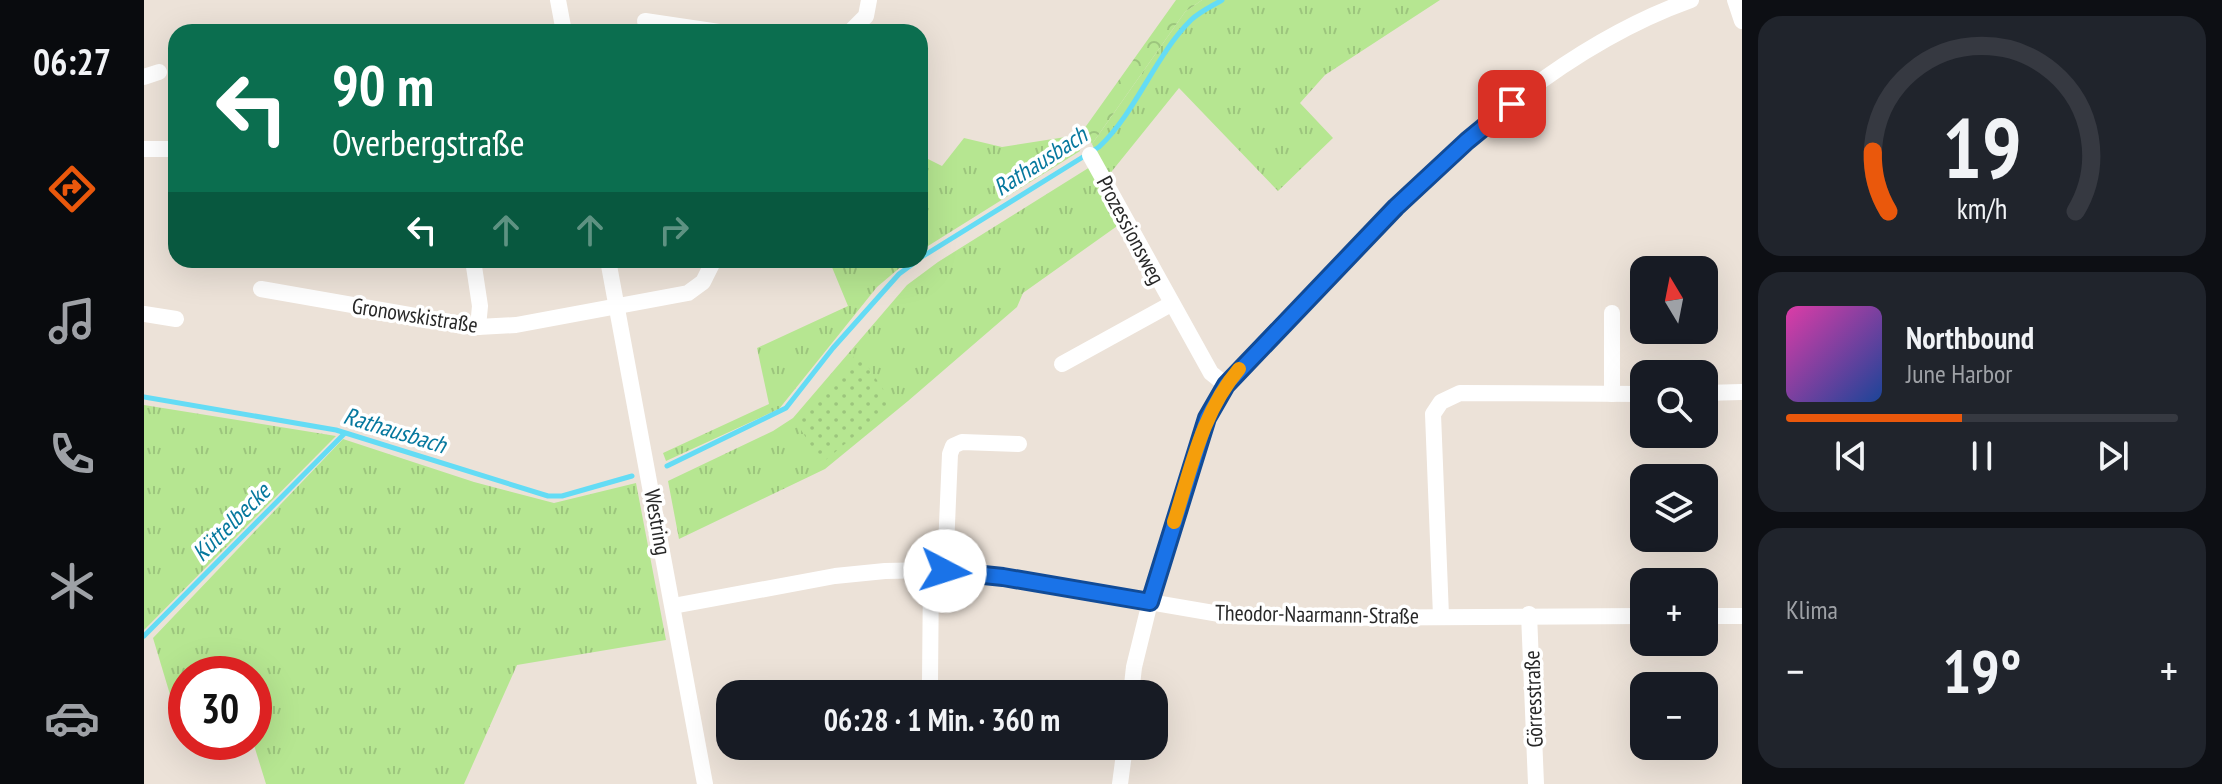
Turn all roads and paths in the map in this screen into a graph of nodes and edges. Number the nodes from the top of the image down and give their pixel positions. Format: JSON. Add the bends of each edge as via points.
{"nodes":[{"id":1,"x":558,"y":0,"type":"edge"},
{"id":2,"x":869,"y":0,"type":"edge"},
{"id":3,"x":1691,"y":0,"type":"edge"},
{"id":4,"x":1735,"y":0,"type":"edge"},
{"id":5,"x":645,"y":21,"type":"dead end"},
{"id":6,"x":1742,"y":21,"type":"edge"},
{"id":7,"x":562,"y":24,"type":"edge"},
{"id":8,"x":665,"y":24,"type":"edge"},
{"id":9,"x":858,"y":24,"type":"edge"},
{"id":10,"x":144,"y":149,"type":"edge"},
{"id":11,"x":168,"y":149,"type":"edge"},
{"id":12,"x":1090,"y":155,"type":"dead end"},
{"id":13,"x":474,"y":268,"type":"edge"},
{"id":14,"x":610,"y":268,"type":"edge"},
{"id":15,"x":710,"y":268,"type":"edge"},
{"id":16,"x":261,"y":289,"type":"dead end"},
{"id":17,"x":1171,"y":304,"type":"junction"},
{"id":18,"x":617,"y":306,"type":"junction"},
{"id":19,"x":1612,"y":313,"type":"dead end"},
{"id":20,"x":144,"y":314,"type":"edge"},
{"id":21,"x":176,"y":319,"type":"dead end"},
{"id":22,"x":478,"y":327,"type":"junction"},
{"id":23,"x":1062,"y":364,"type":"dead end"},
{"id":24,"x":1226,"y":385,"type":"junction"},
{"id":25,"x":1742,"y":392,"type":"edge"},
{"id":26,"x":1718,"y":393,"type":"edge"},
{"id":27,"x":1612,"y":394,"type":"junction"},
{"id":28,"x":1630,"y":394,"type":"edge"},
{"id":29,"x":1019,"y":444,"type":"dead end"},
{"id":30,"x":938,"y":571,"type":"junction"},
{"id":31,"x":1150,"y":602,"type":"junction"},
{"id":32,"x":673,"y":606,"type":"junction"},
{"id":33,"x":1529,"y":614,"type":"junction"},
{"id":34,"x":1441,"y":616,"type":"junction"},
{"id":35,"x":1630,"y":616,"type":"edge"},
{"id":36,"x":1718,"y":616,"type":"edge"},
{"id":37,"x":1742,"y":616,"type":"edge"},
{"id":38,"x":930,"y":680,"type":"edge"},
{"id":39,"x":1133,"y":680,"type":"edge"},
{"id":40,"x":1123,"y":760,"type":"edge"},
{"id":41,"x":705,"y":784,"type":"edge"},
{"id":42,"x":1120,"y":784,"type":"edge"},
{"id":43,"x":1536,"y":784,"type":"edge"}],
"edges":[{"from":1,"to":7,"type":"street"},
{"from":2,"to":9,"type":"street"},
{"from":3,"to":24,"type":"street","via":[[1602,40],[1467,141],[1396,207]]},
{"from":4,"to":6,"type":"street"},
{"from":5,"to":8,"type":"street"},
{"from":10,"to":11,"type":"street"},
{"from":12,"to":17,"type":"street","name":"Prozessionsweg"},
{"from":13,"to":22,"type":"street"},
{"from":14,"to":18,"type":"street","name":"Westring"},
{"from":15,"to":18,"type":"street","name":"Gronowskistraße","via":[[688,293]]},
{"from":16,"to":22,"type":"street","name":"Gronowskistraße"},
{"from":17,"to":23,"type":"street","name":"Prozessionsweg"},
{"from":17,"to":24,"type":"street","name":"Prozessionsweg","via":[[1211,373]]},
{"from":18,"to":22,"type":"street","name":"Gronowskistraße"},
{"from":18,"to":32,"type":"street","name":"Westring"},
{"from":19,"to":27,"type":"street"},
{"from":20,"to":21,"type":"street"},
{"from":24,"to":31,"type":"street","via":[[1207,418]]},
{"from":25,"to":26,"type":"street"},
{"from":27,"to":28,"type":"street"},
{"from":27,"to":34,"type":"street","via":[[1460,393],[1441,402],[1433,414]]},
{"from":29,"to":30,"type":"street","via":[[953,446]]},
{"from":30,"to":31,"type":"street","name":"Theodor-Naarmann-Straße"},
{"from":30,"to":32,"type":"street","name":"Theodor-Naarmann-Straße","via":[[835,576]]},
{"from":30,"to":38,"type":"street"},
{"from":31,"to":34,"type":"street","name":"Theodor-Naarmann-Straße","via":[[1231,616]]},
{"from":31,"to":39,"type":"street"},
{"from":32,"to":41,"type":"street","name":"Westring"},
{"from":33,"to":34,"type":"street","name":"Theodor-Naarmann-Straße"},
{"from":33,"to":35,"type":"street","name":"Theodor-Naarmann-Straße"},
{"from":33,"to":43,"type":"street","name":"Görresstraße"},
{"from":36,"to":37,"type":"street"},
{"from":40,"to":42,"type":"street"}]}
